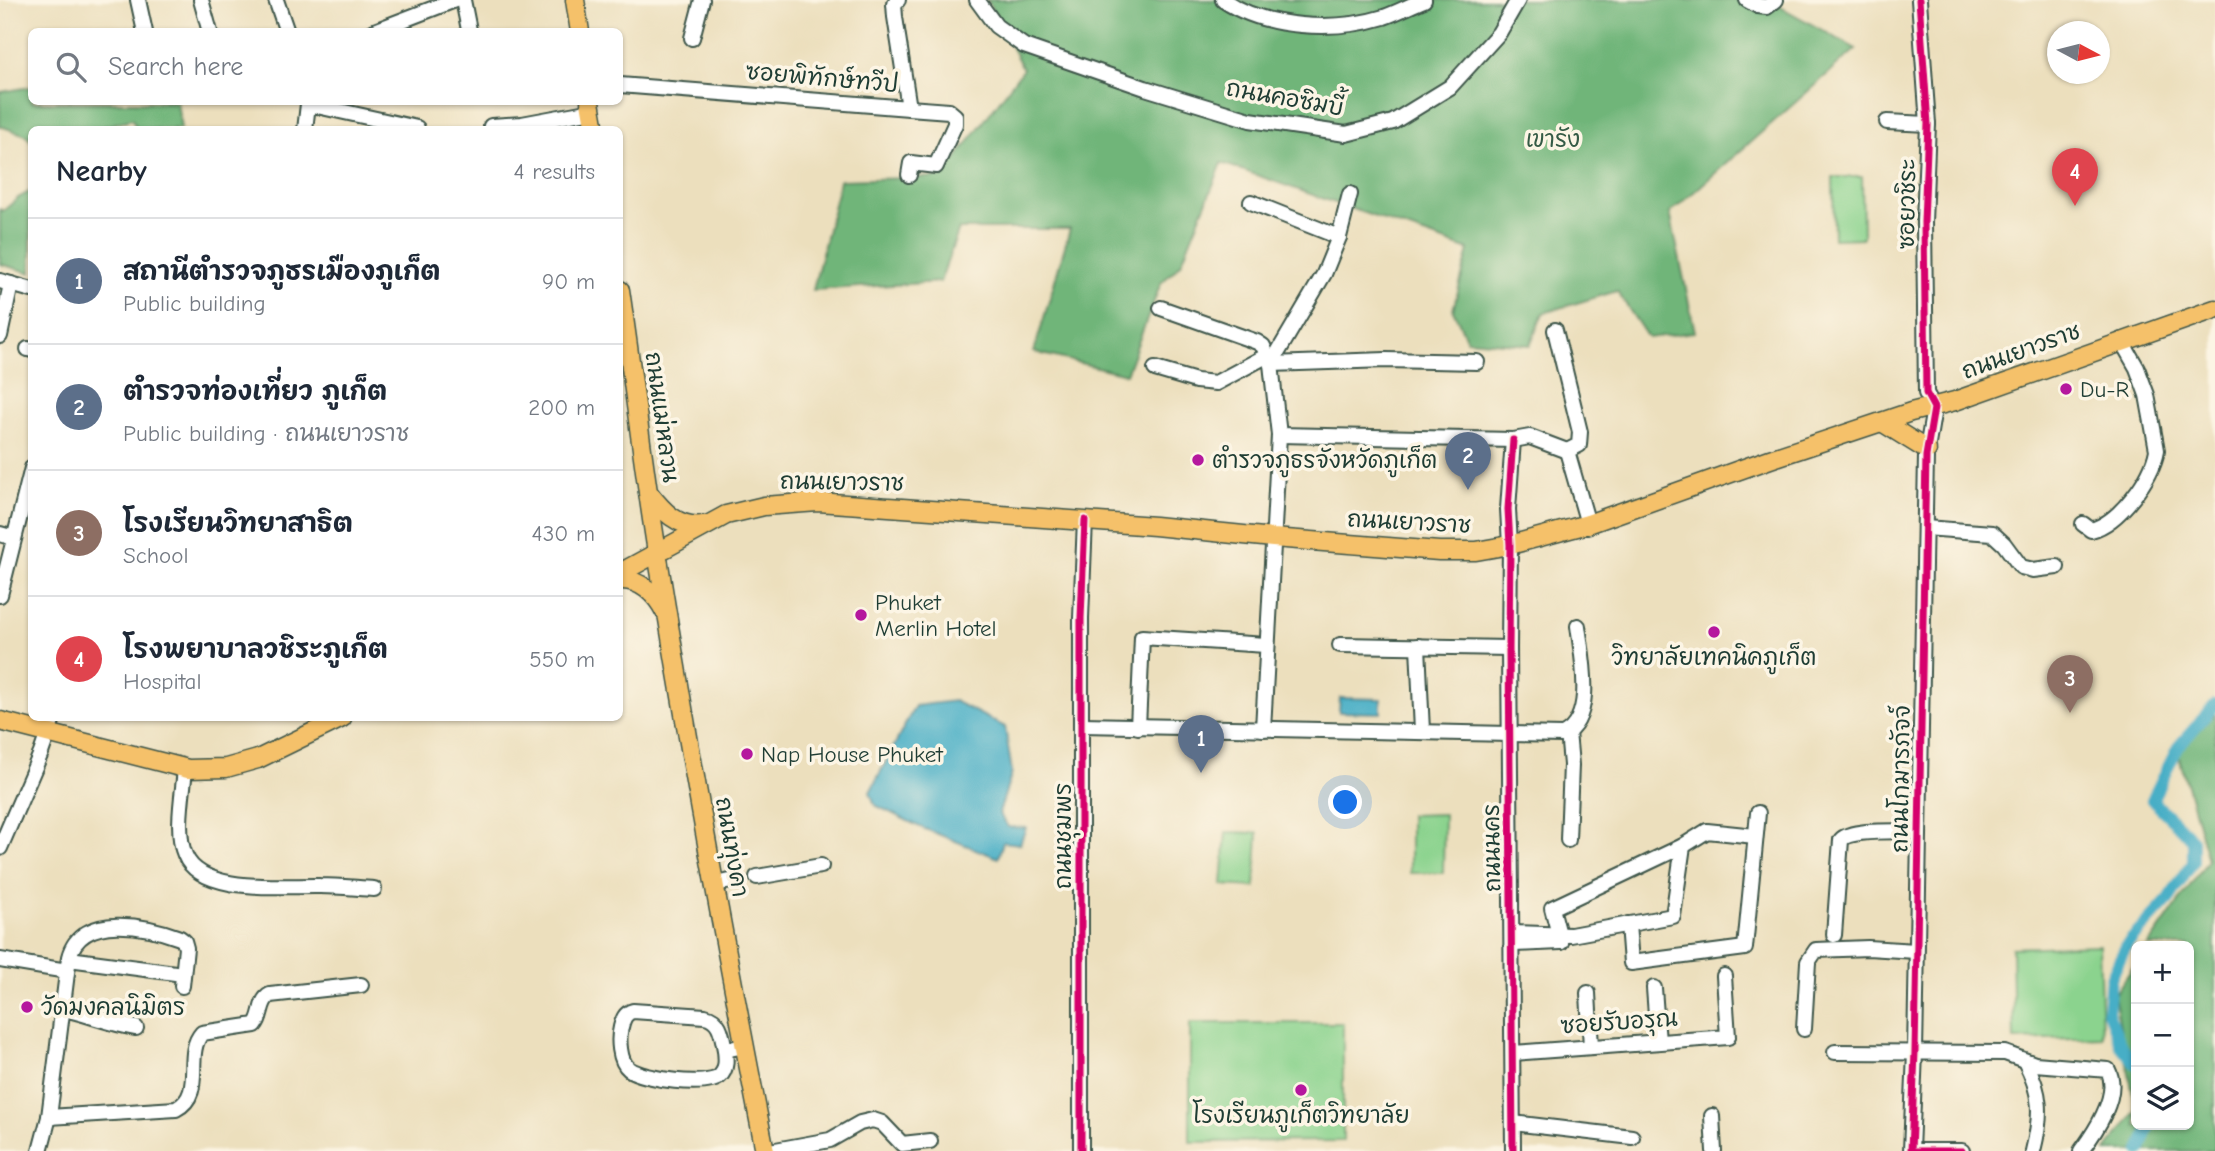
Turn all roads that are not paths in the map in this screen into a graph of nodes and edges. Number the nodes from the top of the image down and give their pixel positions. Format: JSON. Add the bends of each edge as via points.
{"nodes":[{"id":1,"x":138,"y":0,"type":"edge"},
{"id":2,"x":201,"y":0,"type":"edge"},
{"id":3,"x":276,"y":0,"type":"edge"},
{"id":4,"x":455,"y":0,"type":"edge"},
{"id":5,"x":463,"y":0,"type":"edge"},
{"id":6,"x":575,"y":0,"type":"edge"},
{"id":7,"x":702,"y":0,"type":"edge"},
{"id":8,"x":898,"y":0,"type":"edge"},
{"id":9,"x":976,"y":0,"type":"edge"},
{"id":10,"x":1223,"y":0,"type":"edge"},
{"id":11,"x":1424,"y":0,"type":"edge"},
{"id":12,"x":1518,"y":0,"type":"edge"},
{"id":13,"x":1748,"y":0,"type":"edge"},
{"id":14,"x":1776,"y":0,"type":"edge"},
{"id":15,"x":1919,"y":0,"type":"edge"},
{"id":16,"x":144,"y":28,"type":"edge"},
{"id":17,"x":209,"y":28,"type":"edge"},
{"id":18,"x":286,"y":28,"type":"edge"},
{"id":19,"x":382,"y":28,"type":"edge"},
{"id":20,"x":469,"y":28,"type":"edge"},
{"id":21,"x":579,"y":28,"type":"edge"},
{"id":22,"x":692,"y":38,"type":"dead end"},
{"id":23,"x":623,"y":85,"type":"edge"},
{"id":24,"x":308,"y":105,"type":"edge"},
{"id":25,"x":313,"y":105,"type":"edge"},
{"id":26,"x":591,"y":106,"type":"edge"},
{"id":27,"x":909,"y":108,"type":"junction"},
{"id":28,"x":1887,"y":122,"type":"dead end"},
{"id":29,"x":1928,"y":124,"type":"junction"},
{"id":30,"x":305,"y":126,"type":"edge"},
{"id":31,"x":408,"y":126,"type":"edge"},
{"id":32,"x":491,"y":126,"type":"dead end"},
{"id":33,"x":594,"y":126,"type":"edge"},
{"id":34,"x":909,"y":176,"type":"dead end"},
{"id":35,"x":1350,"y":194,"type":"dead end"},
{"id":36,"x":1251,"y":202,"type":"dead end"},
{"id":37,"x":1339,"y":237,"type":"junction"},
{"id":38,"x":6,"y":283,"type":"edge"},
{"id":39,"x":28,"y":289,"type":"edge"},
{"id":40,"x":1161,"y":308,"type":"dead end"},
{"id":41,"x":2215,"y":309,"type":"edge"},
{"id":42,"x":1555,"y":330,"type":"dead end"},
{"id":43,"x":623,"y":336,"type":"edge"},
{"id":44,"x":0,"y":337,"type":"edge"},
{"id":45,"x":2121,"y":340,"type":"junction"},
{"id":46,"x":1269,"y":359,"type":"junction"},
{"id":47,"x":1477,"y":362,"type":"dead end"},
{"id":48,"x":1155,"y":369,"type":"dead end"},
{"id":49,"x":1934,"y":408,"type":"junction"},
{"id":50,"x":1882,"y":422,"type":"junction"},
{"id":51,"x":1279,"y":435,"type":"junction"},
{"id":52,"x":1513,"y":440,"type":"junction"},
{"id":53,"x":1927,"y":450,"type":"junction"},
{"id":54,"x":1567,"y":451,"type":"junction"},
{"id":55,"x":28,"y":479,"type":"edge"},
{"id":56,"x":648,"y":492,"type":"junction"},
{"id":57,"x":1085,"y":520,"type":"junction"},
{"id":58,"x":709,"y":524,"type":"junction"},
{"id":59,"x":1588,"y":524,"type":"junction"},
{"id":60,"x":2083,"y":524,"type":"dead end"},
{"id":61,"x":1925,"y":528,"type":"junction"},
{"id":62,"x":7,"y":536,"type":"edge"},
{"id":63,"x":1273,"y":538,"type":"junction"},
{"id":64,"x":1510,"y":545,"type":"junction"},
{"id":65,"x":657,"y":551,"type":"junction"},
{"id":66,"x":2057,"y":568,"type":"dead end"},
{"id":67,"x":623,"y":571,"type":"edge"},
{"id":68,"x":623,"y":580,"type":"edge"},
{"id":69,"x":0,"y":595,"type":"edge"},
{"id":70,"x":668,"y":618,"type":"junction"},
{"id":71,"x":1578,"y":626,"type":"dead end"},
{"id":72,"x":1266,"y":645,"type":"junction"},
{"id":73,"x":1340,"y":645,"type":"dead end"},
{"id":74,"x":1418,"y":646,"type":"junction"},
{"id":75,"x":1509,"y":648,"type":"junction"},
{"id":76,"x":0,"y":721,"type":"edge"},
{"id":77,"x":336,"y":721,"type":"edge"},
{"id":78,"x":1082,"y":725,"type":"junction"},
{"id":79,"x":51,"y":726,"type":"edge"},
{"id":80,"x":1138,"y":727,"type":"junction"},
{"id":81,"x":1264,"y":729,"type":"junction"},
{"id":82,"x":1422,"y":731,"type":"junction"},
{"id":83,"x":1568,"y":732,"type":"junction"},
{"id":84,"x":1510,"y":733,"type":"junction"},
{"id":85,"x":185,"y":769,"type":"junction"},
{"id":86,"x":1758,"y":813,"type":"dead end"},
{"id":87,"x":1919,"y":831,"type":"junction"},
{"id":88,"x":1755,"y":836,"type":"junction"},
{"id":89,"x":1568,"y":840,"type":"dead end"},
{"id":90,"x":1683,"y":846,"type":"junction"},
{"id":91,"x":0,"y":848,"type":"edge"},
{"id":92,"x":821,"y":866,"type":"dead end"},
{"id":93,"x":757,"y":877,"type":"tunnel mouth"},
{"id":94,"x":374,"y":889,"type":"dead end"},
{"id":95,"x":1628,"y":924,"type":"junction"},
{"id":96,"x":1834,"y":935,"type":"dead end"},
{"id":97,"x":1564,"y":937,"type":"junction"},
{"id":98,"x":1513,"y":939,"type":"junction"},
{"id":99,"x":1916,"y":951,"type":"junction"},
{"id":100,"x":0,"y":960,"type":"edge"},
{"id":101,"x":68,"y":965,"type":"junction"},
{"id":102,"x":1724,"y":976,"type":"dead end"},
{"id":103,"x":361,"y":985,"type":"dead end"},
{"id":104,"x":1654,"y":988,"type":"dead end"},
{"id":105,"x":1588,"y":993,"type":"dead end"},
{"id":106,"x":63,"y":1009,"type":"junction"},
{"id":107,"x":136,"y":1028,"type":"dead end"},
{"id":108,"x":1804,"y":1029,"type":"dead end"},
{"id":109,"x":1658,"y":1042,"type":"junction"},
{"id":110,"x":744,"y":1046,"type":"junction"},
{"id":111,"x":1591,"y":1047,"type":"junction"},
{"id":112,"x":726,"y":1050,"type":"junction"},
{"id":113,"x":1835,"y":1052,"type":"dead end"},
{"id":114,"x":1915,"y":1052,"type":"junction"},
{"id":115,"x":1513,"y":1053,"type":"junction"},
{"id":116,"x":2025,"y":1061,"type":"junction"},
{"id":117,"x":1712,"y":1116,"type":"dead end"},
{"id":118,"x":49,"y":1117,"type":"junction"},
{"id":119,"x":1513,"y":1122,"type":"junction"},
{"id":120,"x":1632,"y":1137,"type":"dead end"},
{"id":121,"x":930,"y":1140,"type":"dead end"},
{"id":122,"x":40,"y":1151,"type":"edge"},
{"id":123,"x":765,"y":1151,"type":"edge"},
{"id":124,"x":770,"y":1151,"type":"edge"},
{"id":125,"x":1082,"y":1151,"type":"edge"},
{"id":126,"x":1513,"y":1151,"type":"edge"},
{"id":127,"x":1714,"y":1151,"type":"edge"},
{"id":128,"x":1911,"y":1151,"type":"edge"},
{"id":129,"x":1962,"y":1151,"type":"edge"},
{"id":130,"x":2033,"y":1151,"type":"edge"},
{"id":131,"x":2081,"y":1151,"type":"edge"}],
"edges":[{"from":1,"to":16,"type":"street"},
{"from":2,"to":17,"type":"street"},
{"from":3,"to":18,"type":"street"},
{"from":4,"to":19,"type":"street"},
{"from":5,"to":20,"type":"street"},
{"from":6,"to":21,"type":"main road"},
{"from":7,"to":22,"type":"street"},
{"from":8,"to":27,"type":"street","name":"ซอยพิทักษ์ทวีป","via":[[895,17]]},
{"from":9,"to":12,"type":"street","name":"ถนนคอซิมบี้","via":[[996,26],[1024,46],[1250,120],[1346,134],[1394,122],[1450,87],[1499,33]]},
{"from":10,"to":11,"type":"street","via":[[1237,10],[1290,24],[1341,25],[1383,17]]},
{"from":13,"to":14,"type":"street","via":[[1767,7]]},
{"from":15,"to":29,"type":"street","name":"ซอยวชิระ"},
{"from":23,"to":27,"type":"street","name":"ซอยพิทักษ์ทวีป"},
{"from":24,"to":30,"type":"street"},
{"from":25,"to":31,"type":"street"},
{"from":26,"to":32,"type":"street","via":[[522,124]]},
{"from":26,"to":33,"type":"main road"},
{"from":27,"to":34,"type":"street","via":[[949,111],[955,124],[936,166],[911,163]]},
{"from":28,"to":29,"type":"street"},
{"from":29,"to":49,"type":"street","name":"ซอยวชิระ","via":[[1926,393]]},
{"from":35,"to":37,"type":"street"},
{"from":36,"to":37,"type":"street"},
{"from":37,"to":46,"type":"street","via":[[1324,274]]},
{"from":38,"to":39,"type":"street"},
{"from":38,"to":44,"type":"street"},
{"from":40,"to":46,"type":"street","via":[[1257,342]]},
{"from":41,"to":45,"type":"main road","name":"ถนนเยาวราช"},
{"from":42,"to":54,"type":"street","via":[[1580,432],[1579,445]]},
{"from":43,"to":56,"type":"main road","name":"ถนนแม่หลวน"},
{"from":45,"to":49,"type":"main road","name":"ถนนเยาวราช"},
{"from":45,"to":60,"type":"street","via":[[2147,395],[2157,450],[2151,470],[2126,505],[2101,528],[2091,530]]},
{"from":46,"to":47,"type":"street"},
{"from":46,"to":48,"type":"street","via":[[1216,383]]},
{"from":46,"to":51,"type":"street"},
{"from":49,"to":50,"type":"main road","name":"ถนนเยาวราช"},
{"from":49,"to":53,"type":"street","name":"ถนนโกมารภัจจ์"},
{"from":50,"to":53,"type":"main road"},
{"from":50,"to":59,"type":"main road","name":"ถนนเยาวราช"},
{"from":51,"to":52,"type":"street"},
{"from":51,"to":63,"type":"street"},
{"from":52,"to":54,"type":"street","via":[[1536,438]]},
{"from":52,"to":64,"type":"street","name":"ถนนนคร"},
{"from":53,"to":61,"type":"street","name":"ถนนโกมารภัจจ์"},
{"from":54,"to":59,"type":"street"},
{"from":55,"to":62,"type":"street"},
{"from":56,"to":58,"type":"main road","via":[[678,521]]},
{"from":56,"to":65,"type":"main road","name":"ถนนแม่หลวน"},
{"from":57,"to":58,"type":"main road","name":"ถนนเยาวราช","via":[[818,502],[749,508]]},
{"from":57,"to":63,"type":"main road","name":"ถนนเยาวราช"},
{"from":57,"to":78,"type":"street","name":"ถนนชุมพร"},
{"from":58,"to":65,"type":"main road","name":"ถนนเยาวราช"},
{"from":59,"to":64,"type":"main road","name":"ถนนเยาวราช"},
{"from":61,"to":66,"type":"street","via":[[1992,533],[2021,567]]},
{"from":61,"to":87,"type":"street","name":"ถนนโกมารภัจจ์"},
{"from":62,"to":69,"type":"street"},
{"from":63,"to":64,"type":"main road","name":"ถนนเยาวราช","via":[[1458,551]]},
{"from":63,"to":72,"type":"street"},
{"from":64,"to":75,"type":"street","name":"ถนนนคร"},
{"from":65,"to":67,"type":"main road","name":"ถนนเยาวราช"},
{"from":65,"to":70,"type":"main road","name":"ถนนทุ่งคา"},
{"from":68,"to":70,"type":"main road","via":[[649,591]]},
{"from":70,"to":110,"type":"main road","name":"ถนนทุ่งคา","via":[[722,883]]},
{"from":71,"to":83,"type":"street","via":[[1584,702],[1577,724]]},
{"from":72,"to":80,"type":"street","via":[[1142,637]]},
{"from":72,"to":81,"type":"street"},
{"from":73,"to":74,"type":"street"},
{"from":74,"to":75,"type":"street"},
{"from":74,"to":82,"type":"street"},
{"from":75,"to":84,"type":"street","name":"ถนนนคร"},
{"from":76,"to":79,"type":"main road"},
{"from":77,"to":85,"type":"main road","via":[[258,758],[226,768]]},
{"from":78,"to":80,"type":"street"},
{"from":78,"to":125,"type":"street","name":"ถนนชุมพร"},
{"from":79,"to":85,"type":"main road"},
{"from":79,"to":91,"type":"street"},
{"from":80,"to":81,"type":"street"},
{"from":81,"to":82,"type":"street"},
{"from":82,"to":84,"type":"street"},
{"from":83,"to":84,"type":"street","via":[[1549,736]]},
{"from":83,"to":89,"type":"street"},
{"from":84,"to":98,"type":"street","name":"ถนนนคร"},
{"from":85,"to":94,"type":"street","via":[[181,841],[194,869],[251,886]]},
{"from":86,"to":88,"type":"street"},
{"from":87,"to":96,"type":"street","via":[[1845,835]]},
{"from":87,"to":99,"type":"street","name":"ถนนโกมารภัจจ์"},
{"from":88,"to":90,"type":"street","via":[[1707,831]]},
{"from":88,"to":95,"type":"street","via":[[1745,947],[1632,962]]},
{"from":90,"to":95,"type":"street","via":[[1673,916]]},
{"from":90,"to":97,"type":"street","via":[[1552,908]]},
{"from":92,"to":93,"type":"street"},
{"from":95,"to":97,"type":"street"},
{"from":97,"to":98,"type":"street"},
{"from":98,"to":115,"type":"street","name":"ถนนนคร"},
{"from":99,"to":108,"type":"street","via":[[1816,950],[1808,962]]},
{"from":99,"to":114,"type":"street","name":"ถนนโกมารภัจจ์"},
{"from":100,"to":101,"type":"street"},
{"from":101,"to":101,"type":"street","via":[[80,938],[101,926],[170,934],[184,942],[183,980]]},
{"from":101,"to":106,"type":"street"},
{"from":102,"to":109,"type":"street","name":"ซอยรับอรุณ","via":[[1728,1037]]},
{"from":103,"to":118,"type":"street","via":[[270,995],[256,1024],[202,1033],[196,1042],[191,1094],[176,1109]]},
{"from":104,"to":109,"type":"street"},
{"from":105,"to":111,"type":"street"},
{"from":106,"to":107,"type":"street"},
{"from":106,"to":118,"type":"street"},
{"from":109,"to":111,"type":"street","name":"ซอยรับอรุณ"},
{"from":110,"to":112,"type":"street"},
{"from":110,"to":123,"type":"main road","name":"ถนนทุ่งคา"},
{"from":111,"to":115,"type":"street","name":"ซอยรับอรุณ"},
{"from":112,"to":112,"type":"street","via":[[725,1069],[714,1080],[648,1077],[627,1068],[623,1059],[624,1016],[633,1011],[711,1017],[719,1025]]},
{"from":113,"to":114,"type":"street"},
{"from":114,"to":116,"type":"street","via":[[2005,1053]]},
{"from":114,"to":128,"type":"street","name":"ถนนโกมารภัจจ์"},
{"from":115,"to":119,"type":"street","name":"ถนนนคร"},
{"from":116,"to":130,"type":"street","via":[[2039,1096]]},
{"from":116,"to":131,"type":"street","via":[[2110,1072],[2104,1117]]},
{"from":117,"to":127,"type":"street"},
{"from":118,"to":122,"type":"street"},
{"from":119,"to":120,"type":"street"},
{"from":119,"to":126,"type":"street","name":"ถนนนคร"},
{"from":121,"to":124,"type":"street","via":[[902,1144],[873,1120],[830,1140]]},
{"from":128,"to":129,"type":"street"}]}
